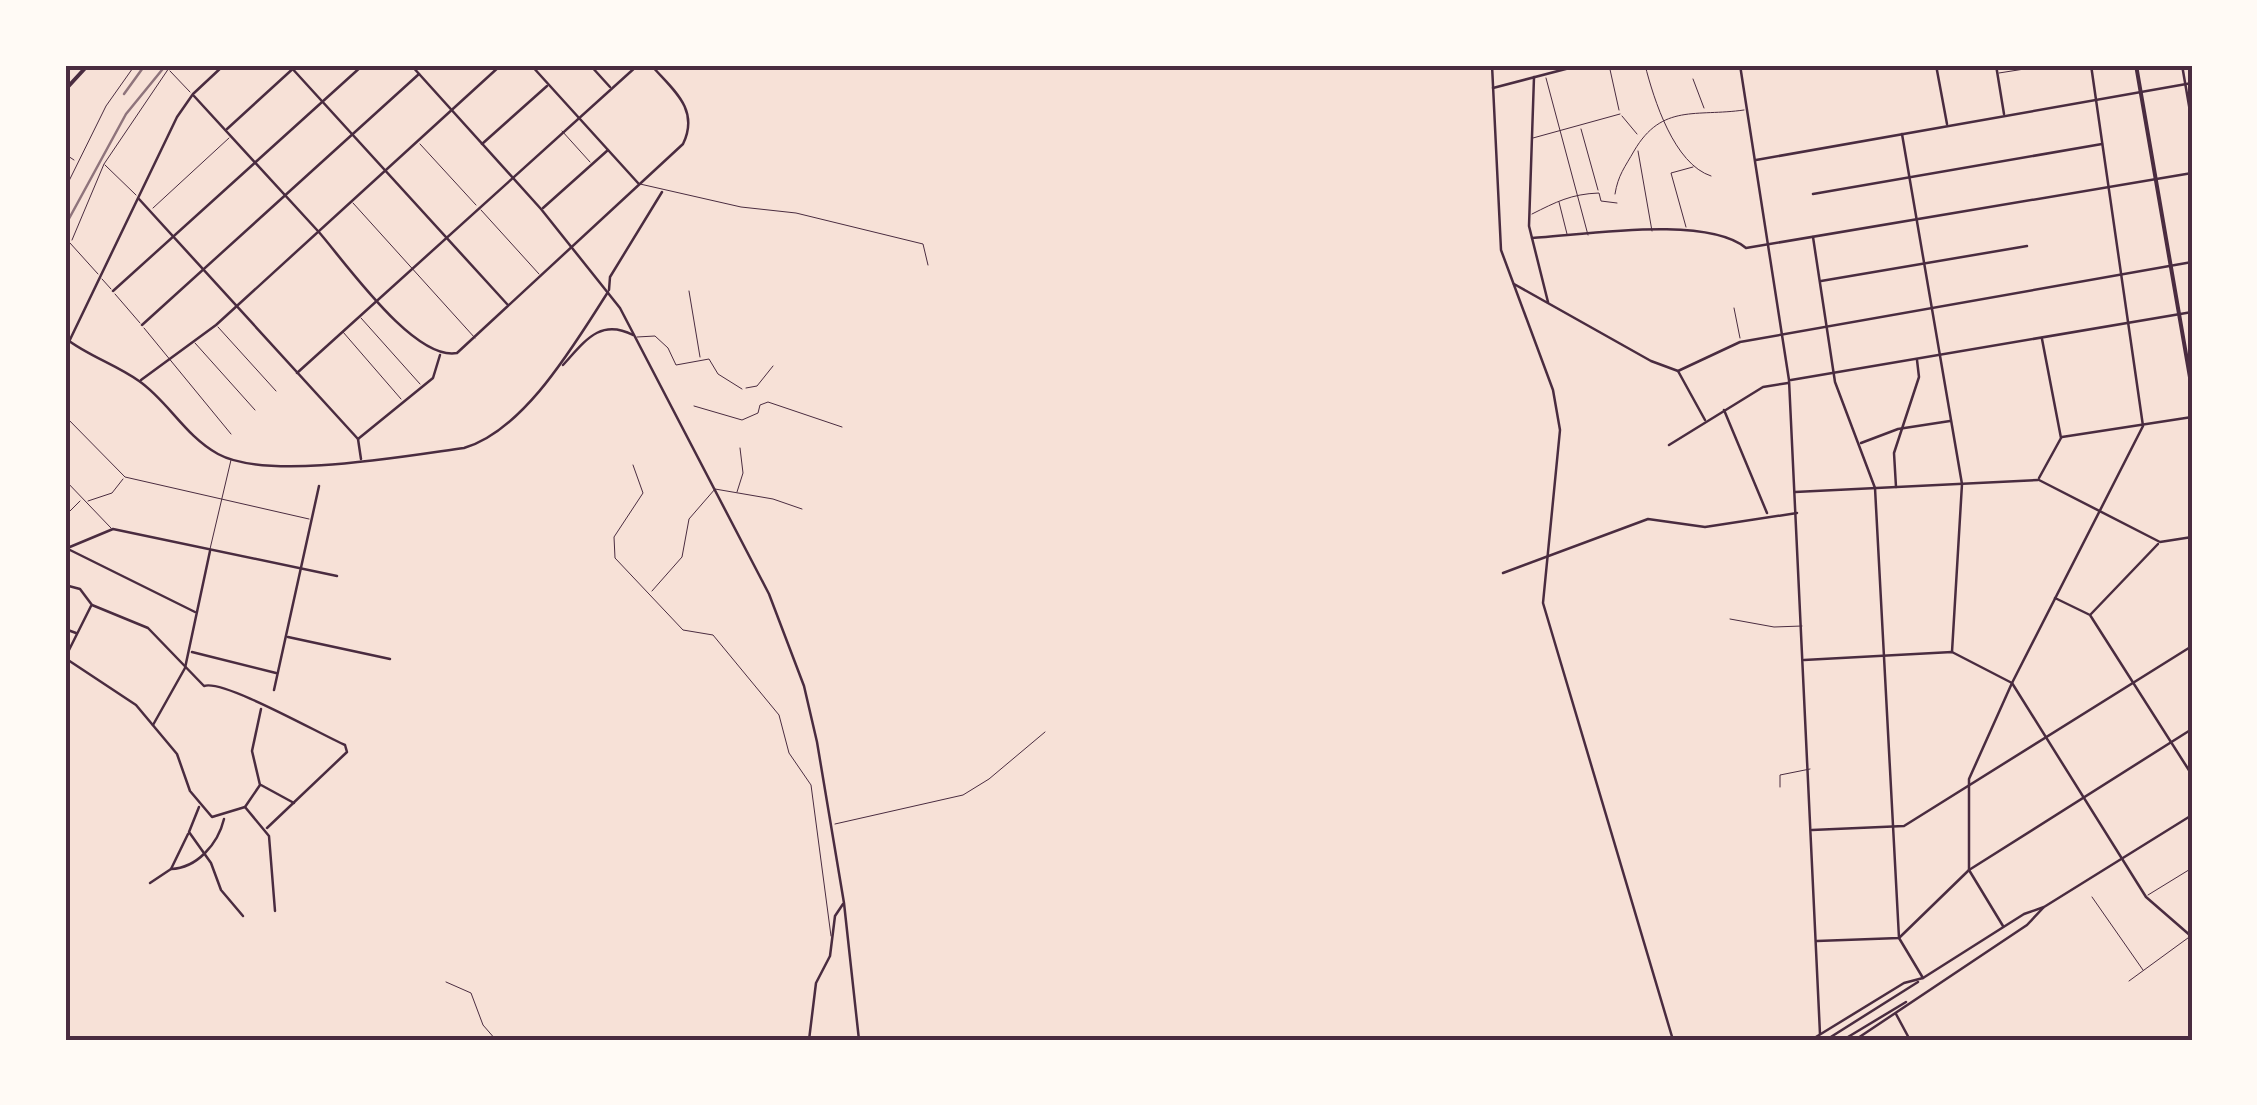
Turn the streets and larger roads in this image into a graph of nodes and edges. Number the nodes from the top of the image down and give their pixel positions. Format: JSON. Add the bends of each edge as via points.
{"nodes":[{"id":1,"x":224,"y":65,"type":"edge"},
{"id":2,"x":297,"y":65,"type":"edge"},
{"id":3,"x":362,"y":65,"type":"edge"},
{"id":4,"x":410,"y":65,"type":"edge"},
{"id":5,"x":501,"y":65,"type":"edge"},
{"id":6,"x":530,"y":65,"type":"edge"},
{"id":7,"x":590,"y":65,"type":"edge"},
{"id":8,"x":638,"y":65,"type":"edge"},
{"id":9,"x":651,"y":65,"type":"edge"},
{"id":10,"x":1492,"y":65,"type":"edge"},
{"id":11,"x":1578,"y":65,"type":"edge"},
{"id":12,"x":1740,"y":65,"type":"edge"},
{"id":13,"x":1936,"y":65,"type":"edge"},
{"id":14,"x":1996,"y":65,"type":"edge"},
{"id":15,"x":2091,"y":65,"type":"edge"},
{"id":16,"x":2136,"y":65,"type":"edge"},
{"id":17,"x":2182,"y":65,"type":"edge"},
{"id":18,"x":84,"y":66,"type":"edge"},
{"id":19,"x":291,"y":67,"type":"edge"},
{"id":20,"x":419,"y":74,"type":"junction"},
{"id":21,"x":1534,"y":78,"type":"junction"},
{"id":22,"x":2192,"y":83,"type":"edge"},
{"id":23,"x":2185,"y":84,"type":"junction"},
{"id":24,"x":548,"y":85,"type":"junction"},
{"id":25,"x":611,"y":88,"type":"junction"},
{"id":26,"x":1492,"y":89,"type":"junction"},
{"id":27,"x":65,"y":90,"type":"edge"},
{"id":28,"x":2141,"y":92,"type":"junction"},
{"id":29,"x":193,"y":94,"type":"junction"},
{"id":30,"x":2097,"y":99,"type":"junction"},
{"id":31,"x":322,"y":102,"type":"junction"},
{"id":32,"x":451,"y":110,"type":"junction"},
{"id":33,"x":2005,"y":116,"type":"junction"},
{"id":34,"x":578,"y":117,"type":"junction"},
{"id":35,"x":2192,"y":123,"type":"edge"},
{"id":36,"x":1947,"y":126,"type":"junction"},
{"id":37,"x":226,"y":130,"type":"junction"},
{"id":38,"x":352,"y":134,"type":"junction"},
{"id":39,"x":1902,"y":134,"type":"junction"},
{"id":40,"x":482,"y":144,"type":"junction"},
{"id":41,"x":2104,"y":144,"type":"junction"},
{"id":42,"x":609,"y":149,"type":"junction"},
{"id":43,"x":1755,"y":160,"type":"junction"},
{"id":44,"x":256,"y":162,"type":"junction"},
{"id":45,"x":384,"y":170,"type":"junction"},
{"id":46,"x":2192,"y":173,"type":"edge"},
{"id":47,"x":512,"y":177,"type":"junction"},
{"id":48,"x":1909,"y":178,"type":"junction"},
{"id":49,"x":2156,"y":179,"type":"junction"},
{"id":50,"x":639,"y":184,"type":"junction"},
{"id":51,"x":2111,"y":187,"type":"junction"},
{"id":52,"x":662,"y":192,"type":"road end"},
{"id":53,"x":1813,"y":194,"type":"dead end"},
{"id":54,"x":285,"y":195,"type":"junction"},
{"id":55,"x":138,"y":198,"type":"junction"},
{"id":56,"x":541,"y":210,"type":"junction"},
{"id":57,"x":1917,"y":220,"type":"junction"},
{"id":58,"x":318,"y":231,"type":"junction"},
{"id":59,"x":173,"y":235,"type":"junction"},
{"id":60,"x":1813,"y":236,"type":"junction"},
{"id":61,"x":445,"y":238,"type":"junction"},
{"id":62,"x":1532,"y":238,"type":"junction"},
{"id":63,"x":1768,"y":244,"type":"junction"},
{"id":64,"x":572,"y":245,"type":"junction"},
{"id":65,"x":2026,"y":246,"type":"dead end"},
{"id":66,"x":2192,"y":262,"type":"edge"},
{"id":67,"x":1925,"y":264,"type":"junction"},
{"id":68,"x":2172,"y":266,"type":"junction"},
{"id":69,"x":203,"y":269,"type":"junction"},
{"id":70,"x":2118,"y":276,"type":"junction"},
{"id":71,"x":1820,"y":282,"type":"junction"},
{"id":72,"x":1514,"y":284,"type":"junction"},
{"id":73,"x":112,"y":291,"type":"road end"},
{"id":74,"x":608,"y":291,"type":"junction"},
{"id":75,"x":378,"y":299,"type":"junction"},
{"id":76,"x":1548,"y":303,"type":"junction"},
{"id":77,"x":507,"y":304,"type":"junction"},
{"id":78,"x":236,"y":305,"type":"junction"},
{"id":79,"x":1932,"y":308,"type":"junction"},
{"id":80,"x":2192,"y":312,"type":"edge"},
{"id":81,"x":2180,"y":314,"type":"junction"},
{"id":82,"x":2125,"y":323,"type":"junction"},
{"id":83,"x":142,"y":325,"type":"road end"},
{"id":84,"x":1826,"y":326,"type":"junction"},
{"id":85,"x":1782,"y":333,"type":"junction"},
{"id":86,"x":637,"y":337,"type":"junction"},
{"id":87,"x":65,"y":338,"type":"edge"},
{"id":88,"x":2042,"y":338,"type":"junction"},
{"id":89,"x":70,"y":342,"type":"junction"},
{"id":90,"x":65,"y":350,"type":"edge"},
{"id":91,"x":440,"y":355,"type":"junction"},
{"id":92,"x":1940,"y":355,"type":"junction"},
{"id":93,"x":1917,"y":359,"type":"junction"},
{"id":94,"x":558,"y":369,"type":"junction"},
{"id":95,"x":1678,"y":371,"type":"junction"},
{"id":96,"x":1834,"y":372,"type":"junction"},
{"id":97,"x":297,"y":373,"type":"junction"},
{"id":98,"x":140,"y":381,"type":"junction"},
{"id":99,"x":1789,"y":382,"type":"junction"},
{"id":100,"x":2192,"y":389,"type":"edge"},
{"id":101,"x":1724,"y":410,"type":"junction"},
{"id":102,"x":2192,"y":417,"type":"edge"},
{"id":103,"x":1951,"y":421,"type":"junction"},
{"id":104,"x":1706,"y":422,"type":"junction"},
{"id":105,"x":2144,"y":426,"type":"junction"},
{"id":106,"x":1901,"y":428,"type":"junction"},
{"id":107,"x":2061,"y":438,"type":"junction"},
{"id":108,"x":358,"y":439,"type":"junction"},
{"id":109,"x":1858,"y":444,"type":"junction"},
{"id":110,"x":1669,"y":445,"type":"dead end"},
{"id":111,"x":361,"y":459,"type":"junction"},
{"id":112,"x":2038,"y":480,"type":"junction"},
{"id":113,"x":1962,"y":484,"type":"junction"},
{"id":114,"x":319,"y":486,"type":"dead end"},
{"id":115,"x":1896,"y":487,"type":"junction"},
{"id":116,"x":1875,"y":488,"type":"junction"},
{"id":117,"x":1796,"y":492,"type":"junction"},
{"id":118,"x":2100,"y":511,"type":"junction"},
{"id":119,"x":1796,"y":513,"type":"junction"},
{"id":120,"x":1768,"y":514,"type":"junction"},
{"id":121,"x":2192,"y":537,"type":"edge"},
{"id":122,"x":2160,"y":542,"type":"junction"},
{"id":123,"x":67,"y":549,"type":"edge"},
{"id":124,"x":210,"y":549,"type":"junction"},
{"id":125,"x":301,"y":571,"type":"junction"},
{"id":126,"x":1503,"y":573,"type":"dead end"},
{"id":127,"x":337,"y":576,"type":"dead end"},
{"id":128,"x":65,"y":586,"type":"edge"},
{"id":129,"x":2055,"y":598,"type":"junction"},
{"id":130,"x":92,"y":604,"type":"junction"},
{"id":131,"x":196,"y":613,"type":"junction"},
{"id":132,"x":2090,"y":616,"type":"junction"},
{"id":133,"x":65,"y":628,"type":"edge"},
{"id":134,"x":77,"y":634,"type":"junction"},
{"id":135,"x":286,"y":636,"type":"junction"},
{"id":136,"x":2192,"y":646,"type":"edge"},
{"id":137,"x":189,"y":652,"type":"junction"},
{"id":138,"x":1952,"y":652,"type":"junction"},
{"id":139,"x":1884,"y":654,"type":"junction"},
{"id":140,"x":65,"y":658,"type":"edge"},
{"id":141,"x":390,"y":659,"type":"dead end"},
{"id":142,"x":1804,"y":660,"type":"junction"},
{"id":143,"x":186,"y":668,"type":"junction"},
{"id":144,"x":278,"y":673,"type":"junction"},
{"id":145,"x":2012,"y":683,"type":"junction"},
{"id":146,"x":2132,"y":683,"type":"junction"},
{"id":147,"x":274,"y":690,"type":"dead end"},
{"id":148,"x":261,"y":707,"type":"junction"},
{"id":149,"x":154,"y":726,"type":"junction"},
{"id":150,"x":2192,"y":728,"type":"edge"},
{"id":151,"x":2045,"y":738,"type":"junction"},
{"id":152,"x":2170,"y":742,"type":"junction"},
{"id":153,"x":2192,"y":776,"type":"edge"},
{"id":154,"x":260,"y":785,"type":"junction"},
{"id":155,"x":1968,"y":786,"type":"junction"},
{"id":156,"x":2083,"y":798,"type":"junction"},
{"id":157,"x":294,"y":803,"type":"junction"},
{"id":158,"x":200,"y":806,"type":"junction"},
{"id":159,"x":244,"y":806,"type":"junction"},
{"id":160,"x":2192,"y":815,"type":"edge"},
{"id":161,"x":224,"y":816,"type":"junction"},
{"id":162,"x":267,"y":828,"type":"junction"},
{"id":163,"x":1894,"y":828,"type":"junction"},
{"id":164,"x":1812,"y":830,"type":"junction"},
{"id":165,"x":188,"y":832,"type":"junction"},
{"id":166,"x":204,"y":853,"type":"junction"},
{"id":167,"x":2121,"y":859,"type":"junction"},
{"id":168,"x":170,"y":869,"type":"junction"},
{"id":169,"x":1969,"y":870,"type":"junction"},
{"id":170,"x":150,"y":882,"type":"dead end"},
{"id":171,"x":844,"y":903,"type":"junction"},
{"id":172,"x":2044,"y":907,"type":"junction"},
{"id":173,"x":276,"y":911,"type":"dead end"},
{"id":174,"x":243,"y":916,"type":"dead end"},
{"id":175,"x":2004,"y":927,"type":"junction"},
{"id":176,"x":1994,"y":933,"type":"junction"},
{"id":177,"x":2191,"y":936,"type":"edge"},
{"id":178,"x":1899,"y":938,"type":"junction"},
{"id":179,"x":1817,"y":942,"type":"junction"},
{"id":180,"x":1999,"y":942,"type":"junction"},
{"id":181,"x":1923,"y":978,"type":"junction"},
{"id":182,"x":1912,"y":998,"type":"junction"},
{"id":183,"x":1896,"y":1012,"type":"junction"},
{"id":184,"x":1820,"y":1019,"type":"junction"},
{"id":185,"x":1832,"y":1027,"type":"junction"},
{"id":186,"x":1820,"y":1034,"type":"junction"},
{"id":187,"x":810,"y":1040,"type":"edge"},
{"id":188,"x":859,"y":1040,"type":"edge"},
{"id":189,"x":1673,"y":1040,"type":"edge"},
{"id":190,"x":1812,"y":1040,"type":"edge"},
{"id":191,"x":1826,"y":1040,"type":"edge"},
{"id":192,"x":1843,"y":1040,"type":"edge"},
{"id":193,"x":1855,"y":1040,"type":"edge"},
{"id":194,"x":1910,"y":1040,"type":"edge"}],
"edges":[{"from":1,"to":29,"type":"street"},
{"from":2,"to":19,"type":"street"},
{"from":3,"to":31,"type":"street"},
{"from":4,"to":20,"type":"street"},
{"from":5,"to":32,"type":"street"},
{"from":6,"to":24,"type":"street"},
{"from":7,"to":25,"type":"street"},
{"from":8,"to":25,"type":"street"},
{"from":9,"to":50,"type":"street","via":[[687,108],[689,132]]},
{"from":10,"to":26,"type":"street"},
{"from":11,"to":21,"type":"street"},
{"from":12,"to":43,"type":"street"},
{"from":13,"to":36,"type":"street"},
{"from":14,"to":33,"type":"street"},
{"from":15,"to":30,"type":"street"},
{"from":16,"to":28,"type":"main road"},
{"from":17,"to":23,"type":"street"},
{"from":18,"to":27,"type":"main road"},
{"from":19,"to":31,"type":"street"},
{"from":19,"to":37,"type":"street"},
{"from":20,"to":32,"type":"street"},
{"from":20,"to":38,"type":"street"},
{"from":21,"to":26,"type":"street"},
{"from":21,"to":62,"type":"street"},
{"from":22,"to":23,"type":"street"},
{"from":23,"to":28,"type":"street"},
{"from":23,"to":35,"type":"street"},
{"from":24,"to":34,"type":"street"},
{"from":24,"to":40,"type":"street"},
{"from":25,"to":34,"type":"street"},
{"from":26,"to":72,"type":"street","via":[[1501,250]]},
{"from":28,"to":30,"type":"street"},
{"from":28,"to":49,"type":"main road"},
{"from":29,"to":37,"type":"street"},
{"from":29,"to":55,"type":"street"},
{"from":30,"to":33,"type":"street"},
{"from":30,"to":41,"type":"street"},
{"from":31,"to":38,"type":"street"},
{"from":31,"to":44,"type":"street"},
{"from":32,"to":40,"type":"street"},
{"from":32,"to":45,"type":"street"},
{"from":33,"to":36,"type":"street"},
{"from":34,"to":42,"type":"street"},
{"from":34,"to":47,"type":"street"},
{"from":36,"to":39,"type":"street"},
{"from":37,"to":44,"type":"street"},
{"from":38,"to":45,"type":"street"},
{"from":38,"to":54,"type":"street"},
{"from":39,"to":43,"type":"street"},
{"from":39,"to":48,"type":"street"},
{"from":40,"to":47,"type":"street"},
{"from":41,"to":48,"type":"street"},
{"from":41,"to":51,"type":"street"},
{"from":42,"to":50,"type":"street"},
{"from":42,"to":56,"type":"street"},
{"from":43,"to":63,"type":"street"},
{"from":44,"to":54,"type":"street"},
{"from":44,"to":59,"type":"street"},
{"from":45,"to":58,"type":"street"},
{"from":45,"to":61,"type":"street"},
{"from":46,"to":49,"type":"street"},
{"from":47,"to":56,"type":"street"},
{"from":47,"to":61,"type":"street"},
{"from":48,"to":53,"type":"street"},
{"from":48,"to":57,"type":"street"},
{"from":49,"to":51,"type":"street"},
{"from":49,"to":68,"type":"main road"},
{"from":50,"to":64,"type":"street"},
{"from":51,"to":57,"type":"street"},
{"from":51,"to":70,"type":"street"},
{"from":52,"to":74,"type":"street"},
{"from":54,"to":58,"type":"street"},
{"from":54,"to":69,"type":"street"},
{"from":55,"to":59,"type":"street"},
{"from":55,"to":89,"type":"street"},
{"from":56,"to":64,"type":"street"},
{"from":57,"to":60,"type":"street"},
{"from":57,"to":67,"type":"street"},
{"from":58,"to":75,"type":"street"},
{"from":58,"to":78,"type":"street"},
{"from":59,"to":69,"type":"street"},
{"from":59,"to":73,"type":"street"},
{"from":60,"to":63,"type":"street"},
{"from":60,"to":71,"type":"street"},
{"from":61,"to":75,"type":"street"},
{"from":61,"to":77,"type":"street"},
{"from":62,"to":63,"type":"street","via":[[1688,231],[1735,238],[1746,248]]},
{"from":62,"to":76,"type":"street"},
{"from":63,"to":85,"type":"street"},
{"from":64,"to":74,"type":"street"},
{"from":64,"to":77,"type":"street"},
{"from":65,"to":67,"type":"street"},
{"from":66,"to":68,"type":"street"},
{"from":67,"to":71,"type":"street"},
{"from":67,"to":79,"type":"street"},
{"from":68,"to":70,"type":"street"},
{"from":68,"to":81,"type":"main road"},
{"from":69,"to":78,"type":"street"},
{"from":69,"to":83,"type":"street"},
{"from":70,"to":79,"type":"street"},
{"from":70,"to":82,"type":"street"},
{"from":71,"to":84,"type":"street"},
{"from":72,"to":76,"type":"street"},
{"from":72,"to":189,"type":"street","via":[[1553,390],[1560,430],[1543,603]]},
{"from":74,"to":86,"type":"street"},
{"from":74,"to":94,"type":"street"},
{"from":75,"to":91,"type":"street","via":[[418,342]]},
{"from":75,"to":97,"type":"street"},
{"from":76,"to":95,"type":"street"},
{"from":77,"to":91,"type":"street","via":[[457,353]]},
{"from":78,"to":97,"type":"street"},
{"from":78,"to":98,"type":"street"},
{"from":79,"to":84,"type":"street"},
{"from":79,"to":92,"type":"street"},
{"from":80,"to":81,"type":"street"},
{"from":81,"to":82,"type":"street"},
{"from":81,"to":100,"type":"main road"},
{"from":82,"to":88,"type":"street"},
{"from":82,"to":105,"type":"street"},
{"from":84,"to":85,"type":"street"},
{"from":84,"to":96,"type":"street"},
{"from":85,"to":95,"type":"street","via":[[1740,342]]},
{"from":85,"to":99,"type":"street"},
{"from":86,"to":94,"type":"street","via":[[616,327],[600,329]]},
{"from":86,"to":171,"type":"street","via":[[769,594],[804,686]]},
{"from":87,"to":89,"type":"street"},
{"from":88,"to":92,"type":"street"},
{"from":88,"to":107,"type":"street"},
{"from":89,"to":90,"type":"street"},
{"from":89,"to":98,"type":"street"},
{"from":91,"to":108,"type":"street","via":[[433,378]]},
{"from":92,"to":93,"type":"street"},
{"from":92,"to":103,"type":"street"},
{"from":93,"to":96,"type":"street"},
{"from":93,"to":106,"type":"street","via":[[1919,376]]},
{"from":94,"to":111,"type":"street","via":[[484,441]]},
{"from":95,"to":104,"type":"street"},
{"from":96,"to":99,"type":"street"},
{"from":96,"to":109,"type":"street"},
{"from":97,"to":108,"type":"street"},
{"from":98,"to":111,"type":"street","via":[[203,444],[231,460],[280,467]]},
{"from":99,"to":101,"type":"street","via":[[1762,386]]},
{"from":99,"to":117,"type":"street"},
{"from":101,"to":104,"type":"street"},
{"from":101,"to":120,"type":"street"},
{"from":102,"to":105,"type":"street"},
{"from":103,"to":106,"type":"street"},
{"from":103,"to":113,"type":"street"},
{"from":104,"to":110,"type":"street"},
{"from":105,"to":107,"type":"street"},
{"from":105,"to":118,"type":"street"},
{"from":106,"to":109,"type":"street"},
{"from":106,"to":115,"type":"street"},
{"from":107,"to":112,"type":"street"},
{"from":108,"to":111,"type":"street"},
{"from":109,"to":116,"type":"street"},
{"from":112,"to":113,"type":"street"},
{"from":112,"to":118,"type":"street"},
{"from":113,"to":115,"type":"street"},
{"from":113,"to":138,"type":"street"},
{"from":114,"to":125,"type":"street"},
{"from":115,"to":116,"type":"street"},
{"from":116,"to":117,"type":"street"},
{"from":116,"to":139,"type":"street"},
{"from":117,"to":119,"type":"street"},
{"from":118,"to":122,"type":"street"},
{"from":118,"to":129,"type":"street"},
{"from":119,"to":120,"type":"street"},
{"from":119,"to":142,"type":"street"},
{"from":120,"to":126,"type":"street","via":[[1705,527],[1648,519]]},
{"from":121,"to":122,"type":"street"},
{"from":122,"to":132,"type":"street"},
{"from":123,"to":124,"type":"street","via":[[113,529]]},
{"from":123,"to":131,"type":"street"},
{"from":124,"to":125,"type":"street"},
{"from":124,"to":131,"type":"street"},
{"from":125,"to":127,"type":"street"},
{"from":125,"to":135,"type":"street"},
{"from":128,"to":130,"type":"street","via":[[80,589]]},
{"from":129,"to":132,"type":"street"},
{"from":129,"to":145,"type":"street"},
{"from":130,"to":134,"type":"street"},
{"from":130,"to":143,"type":"street","via":[[148,628]]},
{"from":131,"to":137,"type":"street"},
{"from":132,"to":146,"type":"street"},
{"from":133,"to":134,"type":"street"},
{"from":134,"to":140,"type":"street"},
{"from":135,"to":141,"type":"street"},
{"from":135,"to":144,"type":"street"},
{"from":136,"to":146,"type":"street"},
{"from":137,"to":143,"type":"street"},
{"from":137,"to":144,"type":"street"},
{"from":138,"to":139,"type":"street"},
{"from":138,"to":145,"type":"street"},
{"from":139,"to":142,"type":"street"},
{"from":139,"to":163,"type":"street"},
{"from":140,"to":149,"type":"street","via":[[128,698]]},
{"from":142,"to":164,"type":"street"},
{"from":143,"to":148,"type":"street","via":[[204,686],[216,683]]},
{"from":143,"to":149,"type":"street"},
{"from":144,"to":147,"type":"street"},
{"from":145,"to":151,"type":"street"},
{"from":145,"to":155,"type":"street"},
{"from":146,"to":151,"type":"street"},
{"from":146,"to":152,"type":"street"},
{"from":148,"to":154,"type":"street","via":[[252,751]]},
{"from":148,"to":157,"type":"street","via":[[346,745],[347,752]]},
{"from":149,"to":158,"type":"street","via":[[178,754]]},
{"from":150,"to":152,"type":"street"},
{"from":151,"to":155,"type":"street"},
{"from":151,"to":156,"type":"street"},
{"from":152,"to":153,"type":"street"},
{"from":152,"to":156,"type":"street"},
{"from":154,"to":157,"type":"street"},
{"from":154,"to":159,"type":"street"},
{"from":155,"to":163,"type":"street"},
{"from":155,"to":169,"type":"street"},
{"from":156,"to":167,"type":"street"},
{"from":156,"to":169,"type":"street"},
{"from":157,"to":162,"type":"street"},
{"from":158,"to":161,"type":"street","via":[[212,817]]},
{"from":158,"to":165,"type":"street"},
{"from":159,"to":161,"type":"street"},
{"from":159,"to":162,"type":"street"},
{"from":160,"to":167,"type":"street"},
{"from":161,"to":166,"type":"street"},
{"from":162,"to":173,"type":"street"},
{"from":163,"to":164,"type":"street"},
{"from":163,"to":178,"type":"street"},
{"from":164,"to":179,"type":"street"},
{"from":165,"to":166,"type":"street"},
{"from":165,"to":168,"type":"street"},
{"from":166,"to":168,"type":"street","via":[[184,868]]},
{"from":166,"to":174,"type":"street","via":[[221,890]]},
{"from":167,"to":172,"type":"street"},
{"from":167,"to":177,"type":"street","via":[[2146,897]]},
{"from":168,"to":170,"type":"street"},
{"from":169,"to":175,"type":"street"},
{"from":169,"to":178,"type":"street"},
{"from":171,"to":187,"type":"street","via":[[816,983]]},
{"from":171,"to":188,"type":"street"},
{"from":172,"to":175,"type":"street"},
{"from":172,"to":180,"type":"street"},
{"from":175,"to":176,"type":"street"},
{"from":176,"to":180,"type":"street","via":[[2002,934]]},
{"from":176,"to":181,"type":"street"},
{"from":178,"to":179,"type":"street"},
{"from":178,"to":181,"type":"street"},
{"from":179,"to":184,"type":"street"},
{"from":180,"to":182,"type":"street"},
{"from":181,"to":185,"type":"street"},
{"from":181,"to":191,"type":"street"},
{"from":182,"to":183,"type":"street"},
{"from":182,"to":192,"type":"street"},
{"from":183,"to":193,"type":"street"},
{"from":183,"to":194,"type":"street"},
{"from":184,"to":185,"type":"street"},
{"from":184,"to":186,"type":"street"},
{"from":185,"to":186,"type":"street"},
{"from":186,"to":190,"type":"street"}]}
